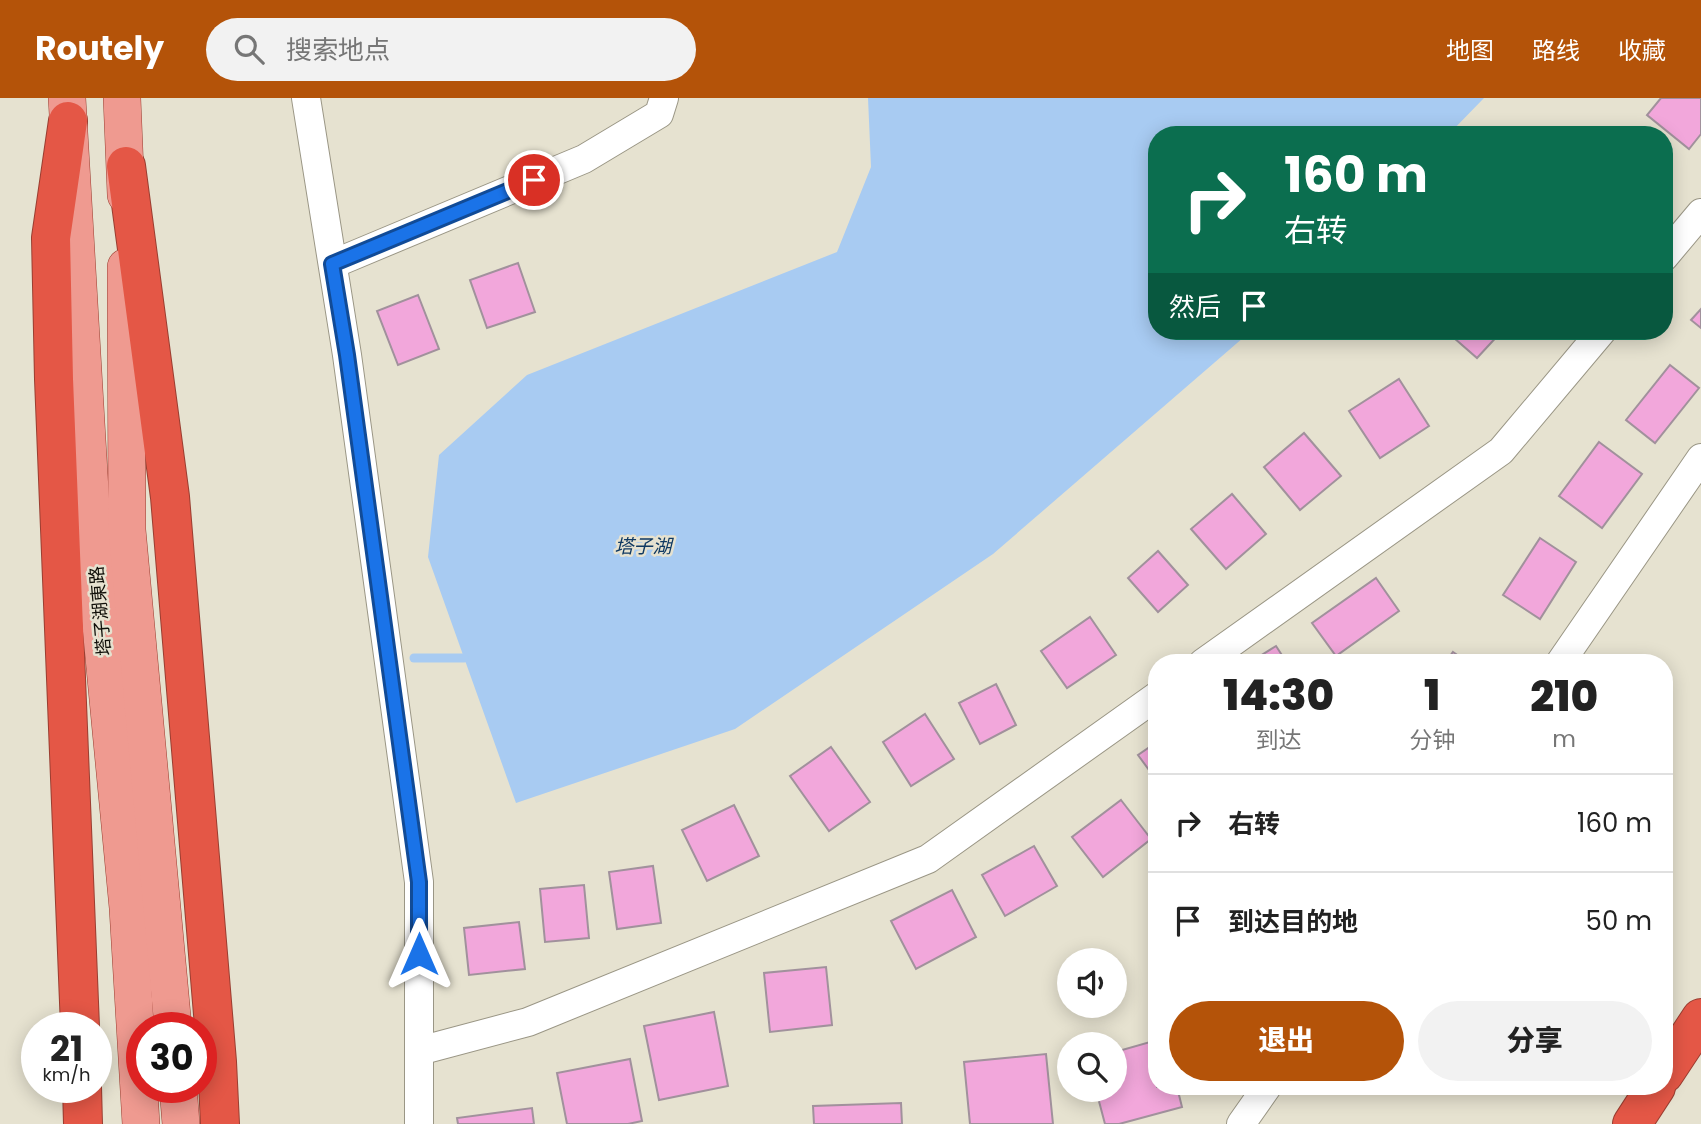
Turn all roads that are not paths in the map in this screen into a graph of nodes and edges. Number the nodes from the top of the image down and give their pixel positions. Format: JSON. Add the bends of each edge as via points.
{"nodes":[{"id":1,"x":122,"y":98,"type":"edge"},
{"id":2,"x":306,"y":98,"type":"edge"},
{"id":3,"x":664,"y":98,"type":"edge"},
{"id":4,"x":67,"y":110,"type":"edge"},
{"id":5,"x":126,"y":166,"type":"junction"},
{"id":6,"x":1701,"y":214,"type":"edge"},
{"id":7,"x":1673,"y":247,"type":"edge"},
{"id":8,"x":332,"y":264,"type":"junction"},
{"id":9,"x":1594,"y":340,"type":"edge"},
{"id":10,"x":1701,"y":458,"type":"edge"},
{"id":11,"x":110,"y":528,"type":"junction"},
{"id":12,"x":1216,"y":654,"type":"edge"},
{"id":13,"x":1566,"y":654,"type":"edge"},
{"id":14,"x":1148,"y":702,"type":"edge"},
{"id":15,"x":79,"y":1012,"type":"edge"},
{"id":16,"x":171,"y":1012,"type":"edge"},
{"id":17,"x":1701,"y":1018,"type":"edge"},
{"id":18,"x":419,"y":1051,"type":"junction"},
{"id":19,"x":1673,"y":1060,"type":"edge"},
{"id":20,"x":1261,"y":1095,"type":"edge"},
{"id":21,"x":1651,"y":1095,"type":"edge"},
{"id":22,"x":82,"y":1103,"type":"edge"},
{"id":23,"x":179,"y":1103,"type":"edge"},
{"id":24,"x":83,"y":1124,"type":"edge"},
{"id":25,"x":141,"y":1124,"type":"edge"},
{"id":26,"x":181,"y":1124,"type":"edge"},
{"id":27,"x":220,"y":1124,"type":"edge"},
{"id":28,"x":419,"y":1124,"type":"edge"},
{"id":29,"x":1241,"y":1124,"type":"edge"},
{"id":30,"x":1632,"y":1124,"type":"edge"}],
"edges":[{"from":1,"to":5,"type":"main road","name":"塔子湖東路"},
{"from":2,"to":8,"type":"street"},
{"from":3,"to":8,"type":"street","via":[[659,114],[584,159]]},
{"from":4,"to":11,"type":"main road","name":"塔子湖東路"},
{"from":4,"to":15,"type":"highway","via":[[51,238]]},
{"from":5,"to":11,"type":"main road","name":"塔子湖東路"},
{"from":5,"to":27,"type":"highway","via":[[170,497]]},
{"from":6,"to":7,"type":"street"},
{"from":8,"to":18,"type":"street","via":[[419,882]]},
{"from":9,"to":12,"type":"street","via":[[1501,451]]},
{"from":10,"to":13,"type":"street"},
{"from":11,"to":16,"type":"main road","name":"塔子湖東路"},
{"from":11,"to":25,"type":"main road","name":"塔子湖東路"},
{"from":14,"to":18,"type":"street","via":[[928,859],[528,1022]]},
{"from":17,"to":19,"type":"highway"},
{"from":18,"to":28,"type":"street"},
{"from":20,"to":29,"type":"street"},
{"from":21,"to":30,"type":"highway"},
{"from":22,"to":24,"type":"highway"},
{"from":23,"to":26,"type":"main road"}]}
